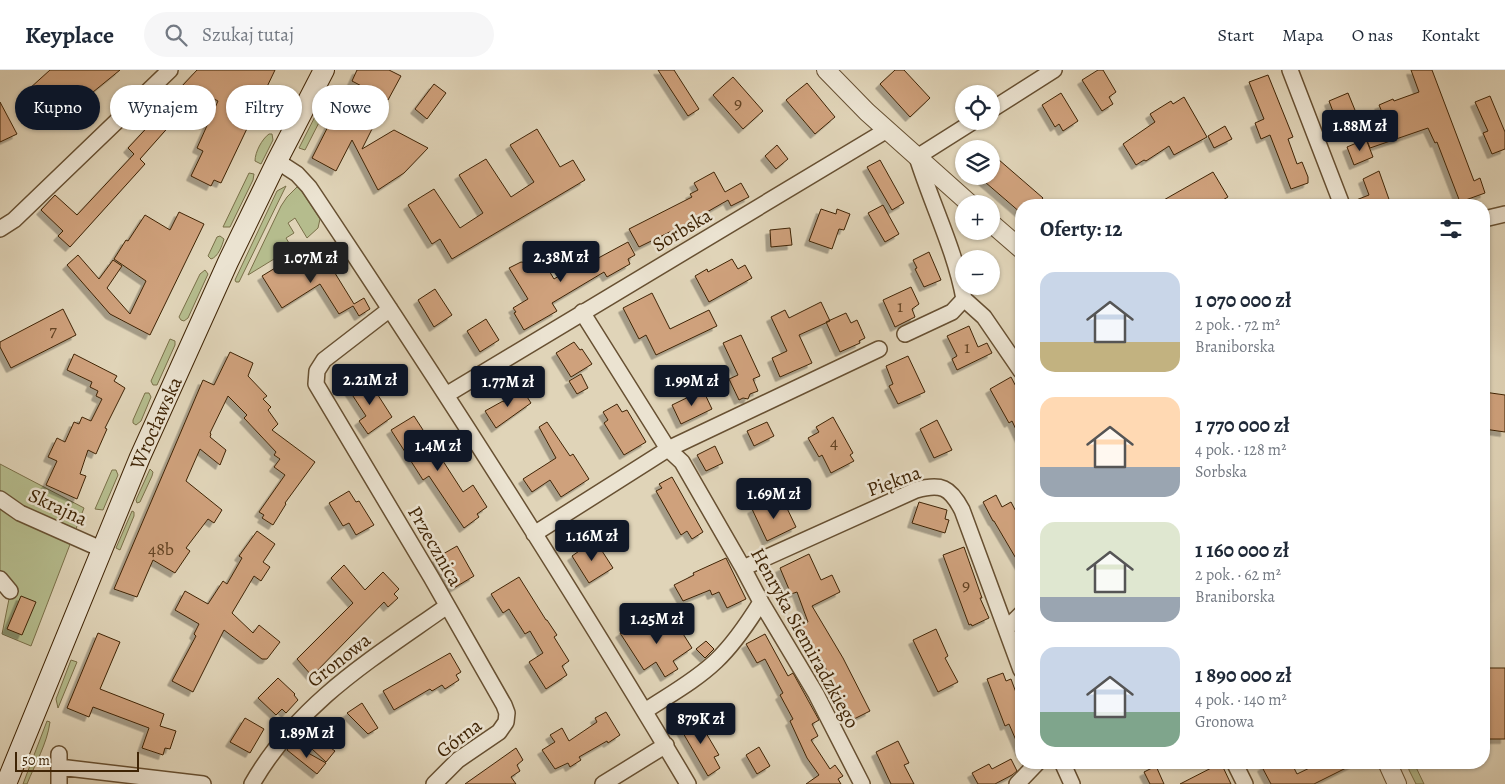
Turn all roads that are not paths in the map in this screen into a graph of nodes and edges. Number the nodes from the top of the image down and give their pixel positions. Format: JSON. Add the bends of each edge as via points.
{"nodes":[{"id":1,"x":170,"y":70,"type":"edge"},
{"id":2,"x":324,"y":70,"type":"edge"},
{"id":3,"x":826,"y":70,"type":"edge"},
{"id":4,"x":1054,"y":70,"type":"edge"},
{"id":5,"x":1290,"y":70,"type":"edge"},
{"id":6,"x":1000,"y":104,"type":"edge"},
{"id":7,"x":887,"y":130,"type":"junction"},
{"id":8,"x":960,"y":130,"type":"edge"},
{"id":9,"x":917,"y":157,"type":"junction"},
{"id":10,"x":277,"y":161,"type":"junction"},
{"id":11,"x":960,"y":195,"type":"edge"},
{"id":12,"x":1340,"y":199,"type":"edge"},
{"id":13,"x":1505,"y":214,"type":"edge"},
{"id":14,"x":1490,"y":218,"type":"edge"},
{"id":15,"x":0,"y":229,"type":"edge"},
{"id":16,"x":1000,"y":231,"type":"edge"},
{"id":17,"x":1015,"y":244,"type":"edge"},
{"id":18,"x":964,"y":299,"type":"junction"},
{"id":19,"x":390,"y":309,"type":"junction"},
{"id":20,"x":582,"y":312,"type":"junction"},
{"id":21,"x":905,"y":334,"type":"dead end"},
{"id":22,"x":879,"y":349,"type":"dead end"},
{"id":23,"x":1015,"y":362,"type":"edge"},
{"id":24,"x":446,"y":395,"type":"junction"},
{"id":25,"x":668,"y":449,"type":"junction"},
{"id":26,"x":0,"y":499,"type":"edge"},
{"id":27,"x":534,"y":534,"type":"junction"},
{"id":28,"x":101,"y":549,"type":"junction"},
{"id":29,"x":743,"y":568,"type":"junction"},
{"id":30,"x":761,"y":602,"type":"junction"},
{"id":31,"x":447,"y":606,"type":"junction"},
{"id":32,"x":1015,"y":620,"type":"edge"},
{"id":33,"x":1006,"y":629,"type":"junction"},
{"id":34,"x":1015,"y":654,"type":"edge"},
{"id":35,"x":645,"y":711,"type":"junction"},
{"id":36,"x":506,"y":722,"type":"joint"},
{"id":37,"x":666,"y":746,"type":"junction"},
{"id":38,"x":1031,"y":769,"type":"edge"},
{"id":39,"x":1065,"y":769,"type":"edge"},
{"id":40,"x":1238,"y":769,"type":"edge"},
{"id":41,"x":1390,"y":769,"type":"edge"},
{"id":42,"x":6,"y":784,"type":"edge"},
{"id":43,"x":59,"y":784,"type":"edge"},
{"id":44,"x":203,"y":784,"type":"edge"},
{"id":45,"x":252,"y":784,"type":"edge"},
{"id":46,"x":434,"y":784,"type":"edge"},
{"id":47,"x":603,"y":784,"type":"edge"},
{"id":48,"x":688,"y":784,"type":"edge"},
{"id":49,"x":862,"y":784,"type":"edge"},
{"id":50,"x":1017,"y":784,"type":"edge"},
{"id":51,"x":1072,"y":784,"type":"edge"},
{"id":52,"x":1245,"y":784,"type":"edge"},
{"id":53,"x":1397,"y":784,"type":"edge"}],
"edges":[{"from":1,"to":15,"type":"street","via":[[20,214]]},
{"from":2,"to":10,"type":"main road","name":"Wrocławska"},
{"from":3,"to":7,"type":"street"},
{"from":4,"to":6,"type":"street"},
{"from":5,"to":12,"type":"street"},
{"from":7,"to":9,"type":"street"},
{"from":7,"to":20,"type":"street","name":"Sorbska"},
{"from":8,"to":9,"type":"street"},
{"from":9,"to":11,"type":"street"},
{"from":9,"to":18,"type":"street","via":[[953,253]]},
{"from":10,"to":19,"type":"street","via":[[297,174],[309,187]]},
{"from":10,"to":28,"type":"main road","name":"Wrocławska","via":[[163,404]]},
{"from":13,"to":14,"type":"street"},
{"from":16,"to":17,"type":"street"},
{"from":18,"to":21,"type":"street","via":[[952,312]]},
{"from":18,"to":23,"type":"street","via":[[984,317]]},
{"from":19,"to":24,"type":"street"},
{"from":19,"to":31,"type":"street","name":"Przecznica","via":[[324,360],[317,371],[316,384]]},
{"from":20,"to":24,"type":"street","name":"Sorbska"},
{"from":20,"to":25,"type":"street","name":"Henryka Siemiradzkiego"},
{"from":22,"to":25,"type":"street"},
{"from":24,"to":27,"type":"street"},
{"from":25,"to":27,"type":"street"},
{"from":25,"to":29,"type":"street","name":"Henryka Siemiradzkiego","via":[[682,462]]},
{"from":26,"to":28,"type":"street","name":"Skrajna","via":[[20,513]]},
{"from":27,"to":35,"type":"street"},
{"from":28,"to":42,"type":"main road","name":"Wrocławska"},
{"from":29,"to":30,"type":"street","name":"Henryka Siemiradzkiego"},
{"from":29,"to":33,"type":"street","name":"Piękna","via":[[916,490],[931,486],[944,488],[955,496],[962,510]]},
{"from":30,"to":35,"type":"street","via":[[744,629],[716,661]]},
{"from":30,"to":49,"type":"street","name":"Henryka Siemiradzkiego","via":[[816,694]]},
{"from":31,"to":36,"type":"street","name":"Przecznica","via":[[504,705]]},
{"from":31,"to":45,"type":"street","name":"Gronowa","via":[[337,685],[307,711],[285,734]]},
{"from":32,"to":33,"type":"street"},
{"from":33,"to":34,"type":"street","name":"Piękna"},
{"from":35,"to":37,"type":"street"},
{"from":36,"to":46,"type":"street","name":"Górna","via":[[499,732],[458,760]]},
{"from":37,"to":47,"type":"street"},
{"from":37,"to":48,"type":"street"},
{"from":38,"to":50,"type":"street"},
{"from":39,"to":51,"type":"street"},
{"from":40,"to":52,"type":"street"},
{"from":41,"to":53,"type":"street"},
{"from":43,"to":44,"type":"street","via":[[59,760]]}]}
